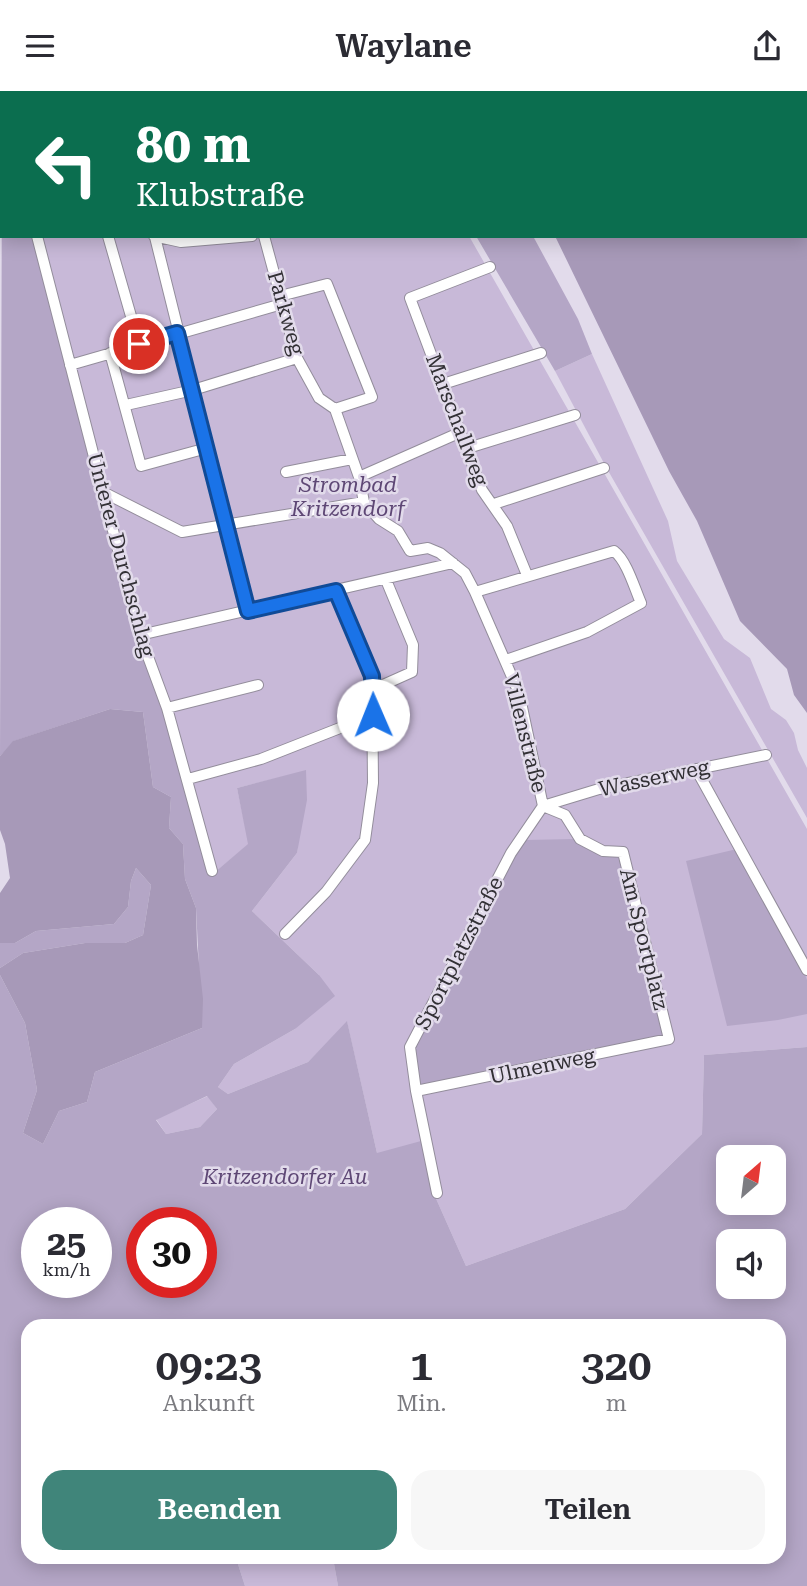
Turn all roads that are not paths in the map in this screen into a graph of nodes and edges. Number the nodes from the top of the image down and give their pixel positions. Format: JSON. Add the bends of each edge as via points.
{"nodes":[{"id":1,"x":38,"y":238,"type":"edge"},
{"id":2,"x":109,"y":238,"type":"edge"},
{"id":3,"x":154,"y":238,"type":"edge"},
{"id":4,"x":165,"y":238,"type":"edge"},
{"id":5,"x":224,"y":238,"type":"edge"},
{"id":6,"x":265,"y":238,"type":"edge"},
{"id":7,"x":490,"y":267,"type":"dead end"},
{"id":8,"x":281,"y":300,"type":"junction"},
{"id":9,"x":177,"y":333,"type":"junction"},
{"id":10,"x":139,"y":344,"type":"junction"},
{"id":11,"x":110,"y":353,"type":"junction"},
{"id":12,"x":541,"y":353,"type":"dead end"},
{"id":13,"x":297,"y":358,"type":"junction"},
{"id":14,"x":70,"y":365,"type":"junction"},
{"id":15,"x":443,"y":384,"type":"junction"},
{"id":16,"x":192,"y":390,"type":"junction"},
{"id":17,"x":126,"y":405,"type":"junction"},
{"id":18,"x":335,"y":409,"type":"junction"},
{"id":19,"x":575,"y":415,"type":"dead end"},
{"id":20,"x":461,"y":432,"type":"junction"},
{"id":21,"x":207,"y":447,"type":"junction"},
{"id":22,"x":468,"y":447,"type":"junction"},
{"id":23,"x":352,"y":459,"type":"junction"},
{"id":24,"x":604,"y":468,"type":"dead end"},
{"id":25,"x":286,"y":472,"type":"dead end"},
{"id":26,"x":359,"y":477,"type":"junction"},
{"id":27,"x":103,"y":492,"type":"junction"},
{"id":28,"x":364,"y":502,"type":"junction"},
{"id":29,"x":494,"y":504,"type":"junction"},
{"id":30,"x":227,"y":524,"type":"junction"},
{"id":31,"x":453,"y":563,"type":"junction"},
{"id":32,"x":527,"y":575,"type":"junction"},
{"id":33,"x":386,"y":579,"type":"junction"},
{"id":34,"x":336,"y":591,"type":"junction"},
{"id":35,"x":475,"y":592,"type":"junction"},
{"id":36,"x":248,"y":611,"type":"junction"},
{"id":37,"x":140,"y":635,"type":"junction"},
{"id":38,"x":506,"y":660,"type":"junction"},
{"id":39,"x":258,"y":685,"type":"dead end"},
{"id":40,"x":374,"y":689,"type":"junction"},
{"id":41,"x":167,"y":708,"type":"junction"},
{"id":42,"x":373,"y":715,"type":"junction"},
{"id":43,"x":766,"y":755,"type":"dead end"},
{"id":44,"x":696,"y":769,"type":"junction"},
{"id":45,"x":188,"y":779,"type":"junction"},
{"id":46,"x":543,"y":806,"type":"junction"},
{"id":47,"x":212,"y":871,"type":"dead end"},
{"id":48,"x":285,"y":934,"type":"dead end"},
{"id":49,"x":807,"y":969,"type":"edge"},
{"id":50,"x":669,"y":1039,"type":"joint"},
{"id":51,"x":416,"y":1091,"type":"junction"},
{"id":52,"x":437,"y":1193,"type":"dead end"}],
"edges":[{"from":1,"to":14,"type":"street","name":"Unterer Durchschlag"},
{"from":2,"to":10,"type":"street"},
{"from":3,"to":9,"type":"street"},
{"from":4,"to":5,"type":"street"},
{"from":6,"to":8,"type":"street","name":"Parkweg"},
{"from":7,"to":15,"type":"street","name":"Marschallweg","via":[[410,298]]},
{"from":8,"to":9,"type":"street"},
{"from":8,"to":13,"type":"street","name":"Parkweg"},
{"from":8,"to":18,"type":"street","via":[[327,284],[372,397]]},
{"from":9,"to":10,"type":"street"},
{"from":9,"to":16,"type":"street"},
{"from":10,"to":11,"type":"street"},
{"from":11,"to":14,"type":"street"},
{"from":11,"to":17,"type":"street"},
{"from":12,"to":15,"type":"street"},
{"from":13,"to":16,"type":"street"},
{"from":13,"to":18,"type":"street","name":"Parkweg","via":[[319,398]]},
{"from":14,"to":27,"type":"street","name":"Unterer Durchschlag"},
{"from":15,"to":20,"type":"street","name":"Marschallweg"},
{"from":16,"to":17,"type":"street"},
{"from":16,"to":21,"type":"street"},
{"from":17,"to":21,"type":"street","via":[[141,466]]},
{"from":18,"to":23,"type":"street","name":"Parkweg"},
{"from":19,"to":22,"type":"street"},
{"from":20,"to":22,"type":"street","name":"Marschallweg"},
{"from":20,"to":26,"type":"street"},
{"from":21,"to":30,"type":"street"},
{"from":22,"to":29,"type":"street","name":"Marschallweg","via":[[482,491]]},
{"from":23,"to":25,"type":"street"},
{"from":23,"to":26,"type":"street","name":"Parkweg"},
{"from":24,"to":29,"type":"street"},
{"from":26,"to":28,"type":"street","name":"Parkweg"},
{"from":27,"to":30,"type":"street","via":[[181,532]]},
{"from":27,"to":37,"type":"street","name":"Unterer Durchschlag"},
{"from":28,"to":30,"type":"street"},
{"from":28,"to":31,"type":"street","via":[[398,531],[410,551],[428,548]]},
{"from":29,"to":32,"type":"street","name":"Marschallweg"},
{"from":30,"to":36,"type":"street"},
{"from":31,"to":33,"type":"street"},
{"from":31,"to":35,"type":"street","name":"Villenstraße","via":[[465,573]]},
{"from":32,"to":35,"type":"street"},
{"from":32,"to":38,"type":"street","via":[[614,551],[641,603],[587,632]]},
{"from":33,"to":34,"type":"street"},
{"from":33,"to":40,"type":"street","via":[[413,645],[412,672]]},
{"from":34,"to":36,"type":"street"},
{"from":34,"to":40,"type":"street"},
{"from":35,"to":38,"type":"street","name":"Villenstraße"},
{"from":36,"to":37,"type":"street"},
{"from":37,"to":41,"type":"street","name":"Unterer Durchschlag"},
{"from":38,"to":46,"type":"street","name":"Villenstraße","via":[[519,693]]},
{"from":39,"to":41,"type":"street"},
{"from":40,"to":42,"type":"street"},
{"from":41,"to":45,"type":"street","name":"Unterer Durchschlag"},
{"from":42,"to":45,"type":"street","via":[[261,759]]},
{"from":42,"to":48,"type":"street","via":[[373,783],[365,841],[326,892]]},
{"from":43,"to":44,"type":"street","name":"Wasserweg"},
{"from":44,"to":46,"type":"street","name":"Wasserweg"},
{"from":44,"to":49,"type":"street"},
{"from":45,"to":47,"type":"street","name":"Unterer Durchschlag"},
{"from":46,"to":50,"type":"street","name":"Am Sportplatz","via":[[565,815],[580,839],[603,851],[623,852]]},
{"from":46,"to":51,"type":"street","name":"Sportplatzstraße","via":[[511,853],[410,1047]]},
{"from":50,"to":51,"type":"street","name":"Ulmenweg"},
{"from":51,"to":52,"type":"street","name":"Sportplatzstraße"}]}
